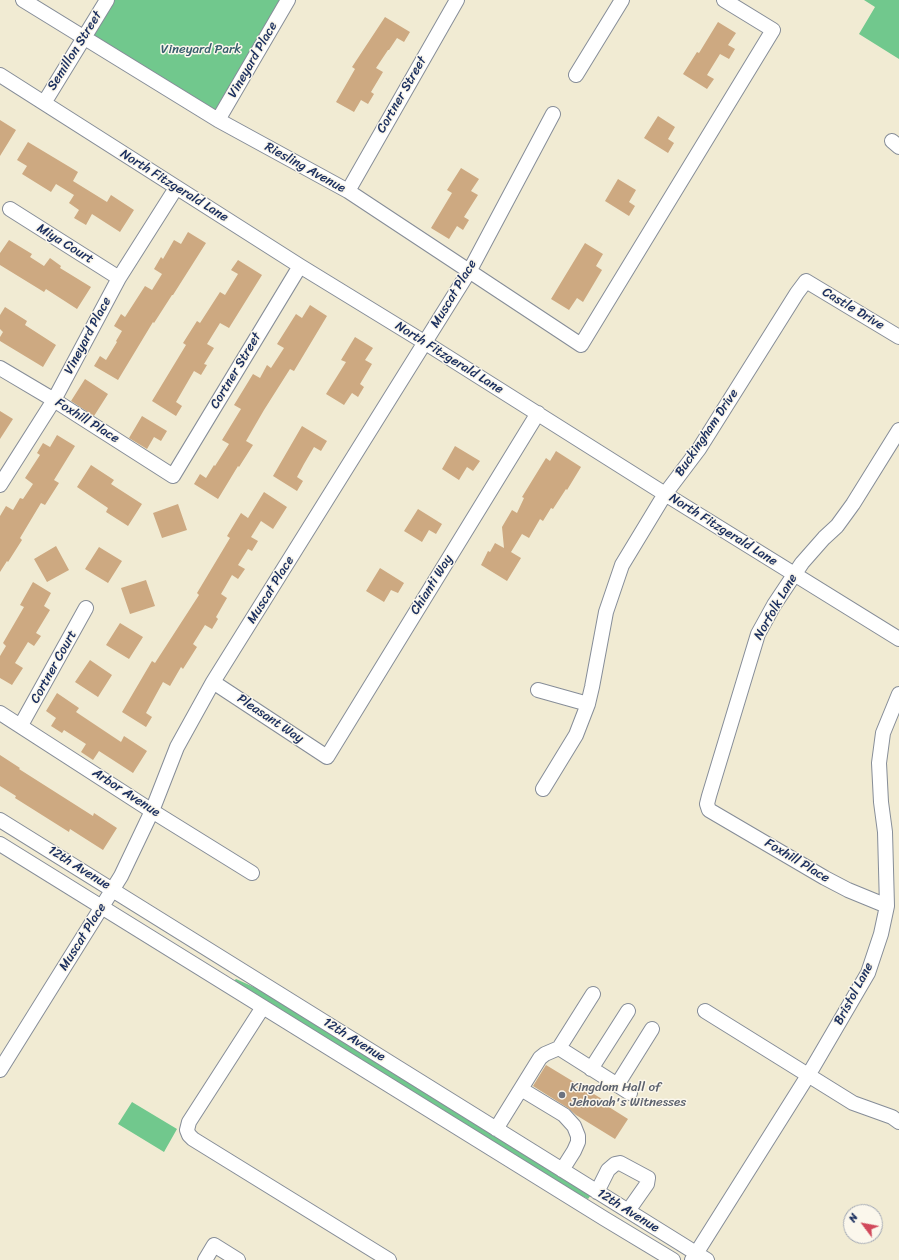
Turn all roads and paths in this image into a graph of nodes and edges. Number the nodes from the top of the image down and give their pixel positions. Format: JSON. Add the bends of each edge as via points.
{"nodes":[{"id":1,"x":23,"y":0,"type":"edge"},
{"id":2,"x":107,"y":0,"type":"edge"},
{"id":3,"x":288,"y":0,"type":"edge"},
{"id":4,"x":457,"y":0,"type":"edge"},
{"id":5,"x":622,"y":0,"type":"edge"},
{"id":6,"x":724,"y":0,"type":"edge"},
{"id":7,"x":84,"y":37,"type":"junction"},
{"id":8,"x":0,"y":75,"type":"edge"},
{"id":9,"x":576,"y":75,"type":"dead end"},
{"id":10,"x":44,"y":103,"type":"junction"},
{"id":11,"x":553,"y":114,"type":"dead end"},
{"id":12,"x":218,"y":120,"type":"junction"},
{"id":13,"x":176,"y":188,"type":"junction"},
{"id":14,"x":348,"y":191,"type":"junction"},
{"id":15,"x":10,"y":209,"type":"dead end"},
{"id":16,"x":300,"y":266,"type":"junction"},
{"id":17,"x":470,"y":270,"type":"junction"},
{"id":18,"x":119,"y":278,"type":"junction"},
{"id":19,"x":806,"y":281,"type":"joint"},
{"id":20,"x":899,"y":337,"type":"edge"},
{"id":21,"x":424,"y":342,"type":"junction"},
{"id":22,"x":0,"y":368,"type":"edge"},
{"id":23,"x":54,"y":400,"type":"junction"},
{"id":24,"x":538,"y":413,"type":"junction"},
{"id":25,"x":899,"y":430,"type":"edge"},
{"id":26,"x":173,"y":476,"type":"joint"},
{"id":27,"x":0,"y":485,"type":"edge"},
{"id":28,"x":665,"y":494,"type":"junction"},
{"id":29,"x":794,"y":574,"type":"junction"},
{"id":30,"x":86,"y":608,"type":"dead end"},
{"id":31,"x":899,"y":639,"type":"edge"},
{"id":32,"x":213,"y":682,"type":"junction"},
{"id":33,"x":538,"y":690,"type":"dead end"},
{"id":34,"x":899,"y":694,"type":"edge"},
{"id":35,"x":588,"y":704,"type":"junction"},
{"id":36,"x":0,"y":713,"type":"edge"},
{"id":37,"x":21,"y":725,"type":"junction"},
{"id":38,"x":327,"y":757,"type":"joint"},
{"id":39,"x":543,"y":789,"type":"dead end"},
{"id":40,"x":709,"y":810,"type":"joint"},
{"id":41,"x":152,"y":811,"type":"junction"},
{"id":42,"x":0,"y":820,"type":"edge"},
{"id":43,"x":0,"y":844,"type":"edge"},
{"id":44,"x":252,"y":873,"type":"dead end"},
{"id":45,"x":113,"y":890,"type":"junction"},
{"id":46,"x":888,"y":906,"type":"junction"},
{"id":47,"x":102,"y":908,"type":"junction"},
{"id":48,"x":594,"y":994,"type":"dead end"},
{"id":49,"x":263,"y":1007,"type":"junction"},
{"id":50,"x":705,"y":1011,"type":"dead end"},
{"id":51,"x":628,"y":1012,"type":"dead end"},
{"id":52,"x":652,"y":1029,"type":"dead end"},
{"id":53,"x":559,"y":1048,"type":"junction"},
{"id":54,"x":591,"y":1069,"type":"junction"},
{"id":55,"x":0,"y":1070,"type":"edge"},
{"id":56,"x":808,"y":1074,"type":"junction"},
{"id":57,"x":617,"y":1085,"type":"junction"},
{"id":58,"x":521,"y":1089,"type":"junction"},
{"id":59,"x":630,"y":1093,"type":"dead end"},
{"id":60,"x":899,"y":1122,"type":"edge"},
{"id":61,"x":496,"y":1129,"type":"junction"},
{"id":62,"x":562,"y":1170,"type":"junction"},
{"id":63,"x":597,"y":1192,"type":"junction"},
{"id":64,"x":628,"y":1211,"type":"junction"},
{"id":65,"x":698,"y":1258,"type":"edge"},
{"id":66,"x":205,"y":1260,"type":"edge"},
{"id":67,"x":238,"y":1260,"type":"edge"},
{"id":68,"x":389,"y":1260,"type":"edge"},
{"id":69,"x":673,"y":1260,"type":"edge"}],
"edges":[{"from":1,"to":7,"type":"street","name":"Riesling Avenue"},
{"from":2,"to":7,"type":"street","name":"Semillon Street"},
{"from":3,"to":12,"type":"street","name":"Vineyard Place"},
{"from":4,"to":14,"type":"street","name":"Cortner Street"},
{"from":5,"to":9,"type":"street"},
{"from":6,"to":17,"type":"street","name":"Riesling Avenue","via":[[773,30],[581,345]]},
{"from":7,"to":10,"type":"street","name":"Semillon Street"},
{"from":7,"to":12,"type":"street","name":"Riesling Avenue"},
{"from":8,"to":10,"type":"street","name":"North Fitzgerald Lane"},
{"from":10,"to":13,"type":"street","name":"North Fitzgerald Lane"},
{"from":11,"to":17,"type":"street","name":"Muscat Place"},
{"from":12,"to":14,"type":"street","name":"Riesling Avenue"},
{"from":13,"to":16,"type":"street","name":"North Fitzgerald Lane"},
{"from":13,"to":18,"type":"street","name":"Vineyard Place"},
{"from":14,"to":17,"type":"street","name":"Riesling Avenue"},
{"from":15,"to":18,"type":"street","name":"Miya Court"},
{"from":16,"to":21,"type":"street","name":"North Fitzgerald Lane"},
{"from":16,"to":26,"type":"street","name":"Cortner Street"},
{"from":17,"to":21,"type":"street","name":"Muscat Place"},
{"from":18,"to":23,"type":"street","name":"Vineyard Place"},
{"from":19,"to":20,"type":"street","name":"Castle Drive"},
{"from":19,"to":28,"type":"street","name":"Buckingham Drive","via":[[699,449]]},
{"from":21,"to":24,"type":"street","name":"North Fitzgerald Lane"},
{"from":21,"to":32,"type":"street","name":"Muscat Place"},
{"from":22,"to":23,"type":"street","name":"Foxhill Place"},
{"from":23,"to":26,"type":"street","name":"Foxhill Place"},
{"from":23,"to":27,"type":"street","name":"Vineyard Place"},
{"from":24,"to":28,"type":"street","name":"North Fitzgerald Lane"},
{"from":24,"to":38,"type":"street","name":"Chianti Way"},
{"from":25,"to":29,"type":"street","name":"Norfolk Lane","via":[[837,526]]},
{"from":28,"to":29,"type":"street","name":"North Fitzgerald Lane"},
{"from":28,"to":35,"type":"street","name":"Buckingham Drive","via":[[622,565],[606,612]]},
{"from":29,"to":31,"type":"street","name":"North Fitzgerald Lane"},
{"from":29,"to":40,"type":"street","name":"Norfolk Lane","via":[[758,634],[709,796]]},
{"from":30,"to":37,"type":"street","name":"Cortner Court"},
{"from":32,"to":38,"type":"street","name":"Pleasant Way"},
{"from":32,"to":41,"type":"street","name":"Muscat Place","via":[[177,747]]},
{"from":33,"to":35,"type":"street"},
{"from":34,"to":46,"type":"street","name":"Bristol Lane","via":[[883,733],[879,763],[886,839]]},
{"from":35,"to":39,"type":"street","name":"Buckingham Drive","via":[[576,735]]},
{"from":36,"to":37,"type":"street","name":"Arbor Avenue"},
{"from":37,"to":41,"type":"street","name":"Arbor Avenue"},
{"from":40,"to":46,"type":"street","name":"Foxhill Place","via":[[848,890]]},
{"from":41,"to":44,"type":"street","name":"Arbor Avenue"},
{"from":41,"to":45,"type":"street","name":"Muscat Place"},
{"from":42,"to":45,"type":"street","name":"12th Avenue"},
{"from":43,"to":47,"type":"street","name":"12th Avenue"},
{"from":45,"to":47,"type":"street","name":"Muscat Place"},
{"from":45,"to":61,"type":"street","name":"12th Avenue"},
{"from":46,"to":56,"type":"street","name":"Bristol Lane","via":[[868,973]]},
{"from":47,"to":49,"type":"street","name":"12th Avenue"},
{"from":47,"to":55,"type":"street","name":"Muscat Place"},
{"from":48,"to":53,"type":"street"},
{"from":49,"to":68,"type":"street","via":[[189,1122],[189,1135]]},
{"from":49,"to":69,"type":"street","name":"12th Avenue"},
{"from":50,"to":56,"type":"street"},
{"from":51,"to":54,"type":"street"},
{"from":52,"to":57,"type":"street"},
{"from":53,"to":54,"type":"street"},
{"from":53,"to":58,"type":"street","via":[[540,1058]]},
{"from":54,"to":57,"type":"street"},
{"from":56,"to":60,"type":"street","via":[[853,1103]]},
{"from":56,"to":65,"type":"street","name":"Bristol Lane"},
{"from":57,"to":59,"type":"street"},
{"from":58,"to":61,"type":"street"},
{"from":58,"to":62,"type":"street","via":[[564,1115],[574,1126],[578,1142]]},
{"from":61,"to":62,"type":"street","name":"12th Avenue"},
{"from":62,"to":63,"type":"street","name":"12th Avenue"},
{"from":63,"to":64,"type":"street","name":"12th Avenue"},
{"from":63,"to":64,"type":"street","via":[[608,1170],[615,1164],[620,1163],[648,1178],[647,1184]]},
{"from":64,"to":65,"type":"street","name":"12th Avenue"},
{"from":66,"to":67,"type":"street","via":[[214,1245]]}]}
